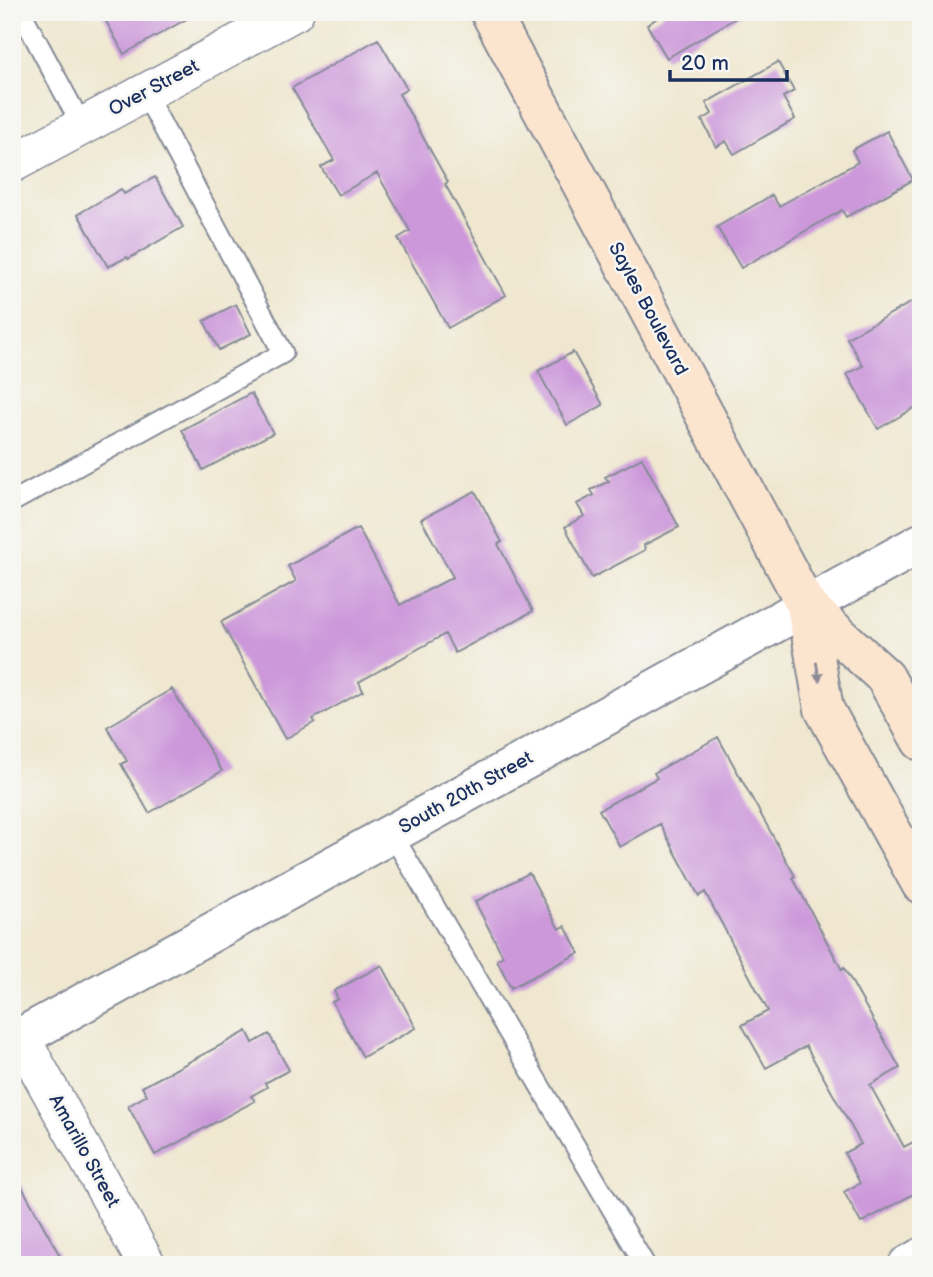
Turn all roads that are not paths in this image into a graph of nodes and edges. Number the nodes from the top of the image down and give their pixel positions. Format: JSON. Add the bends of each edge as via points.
{"nodes":[{"id":1,"x":20,"y":12,"type":"edge"},
{"id":2,"x":295,"y":12,"type":"edge"},
{"id":3,"x":490,"y":12,"type":"edge"},
{"id":4,"x":145,"y":93,"type":"junction"},
{"id":5,"x":82,"y":126,"type":"junction"},
{"id":6,"x":12,"y":164,"type":"edge"},
{"id":7,"x":12,"y":502,"type":"edge"},
{"id":8,"x":921,"y":543,"type":"edge"},
{"id":9,"x":806,"y":605,"type":"junction"},
{"id":10,"x":921,"y":741,"type":"edge"},
{"id":11,"x":392,"y":834,"type":"junction"},
{"id":12,"x":921,"y":884,"type":"edge"},
{"id":13,"x":17,"y":1040,"type":"edge"},
{"id":14,"x":921,"y":1257,"type":"edge"},
{"id":15,"x":147,"y":1265,"type":"edge"},
{"id":16,"x":645,"y":1265,"type":"edge"},
{"id":17,"x":907,"y":1265,"type":"edge"}],
"edges":[{"from":1,"to":5,"type":"lane"},
{"from":2,"to":4,"type":"street","name":"Over Street"},
{"from":3,"to":9,"type":"main road","name":"Sayles Boulevard"},
{"from":4,"to":5,"type":"street","name":"Over Street"},
{"from":4,"to":7,"type":"lane","via":[[283,353]]},
{"from":5,"to":6,"type":"street","name":"Over Street"},
{"from":8,"to":9,"type":"street","name":"South 20th Street"},
{"from":9,"to":10,"type":"main road","name":"Sayles Boulevard","via":[[885,677]]},
{"from":9,"to":11,"type":"street","name":"South 20th Street"},
{"from":9,"to":12,"type":"main road","name":"Sayles Boulevard","one_way":true,"via":[[824,709]]},
{"from":11,"to":13,"type":"street","name":"South 20th Street"},
{"from":11,"to":16,"type":"lane"},
{"from":13,"to":15,"type":"street","name":"Amarillo Street"},
{"from":14,"to":17,"type":"street"}]}
